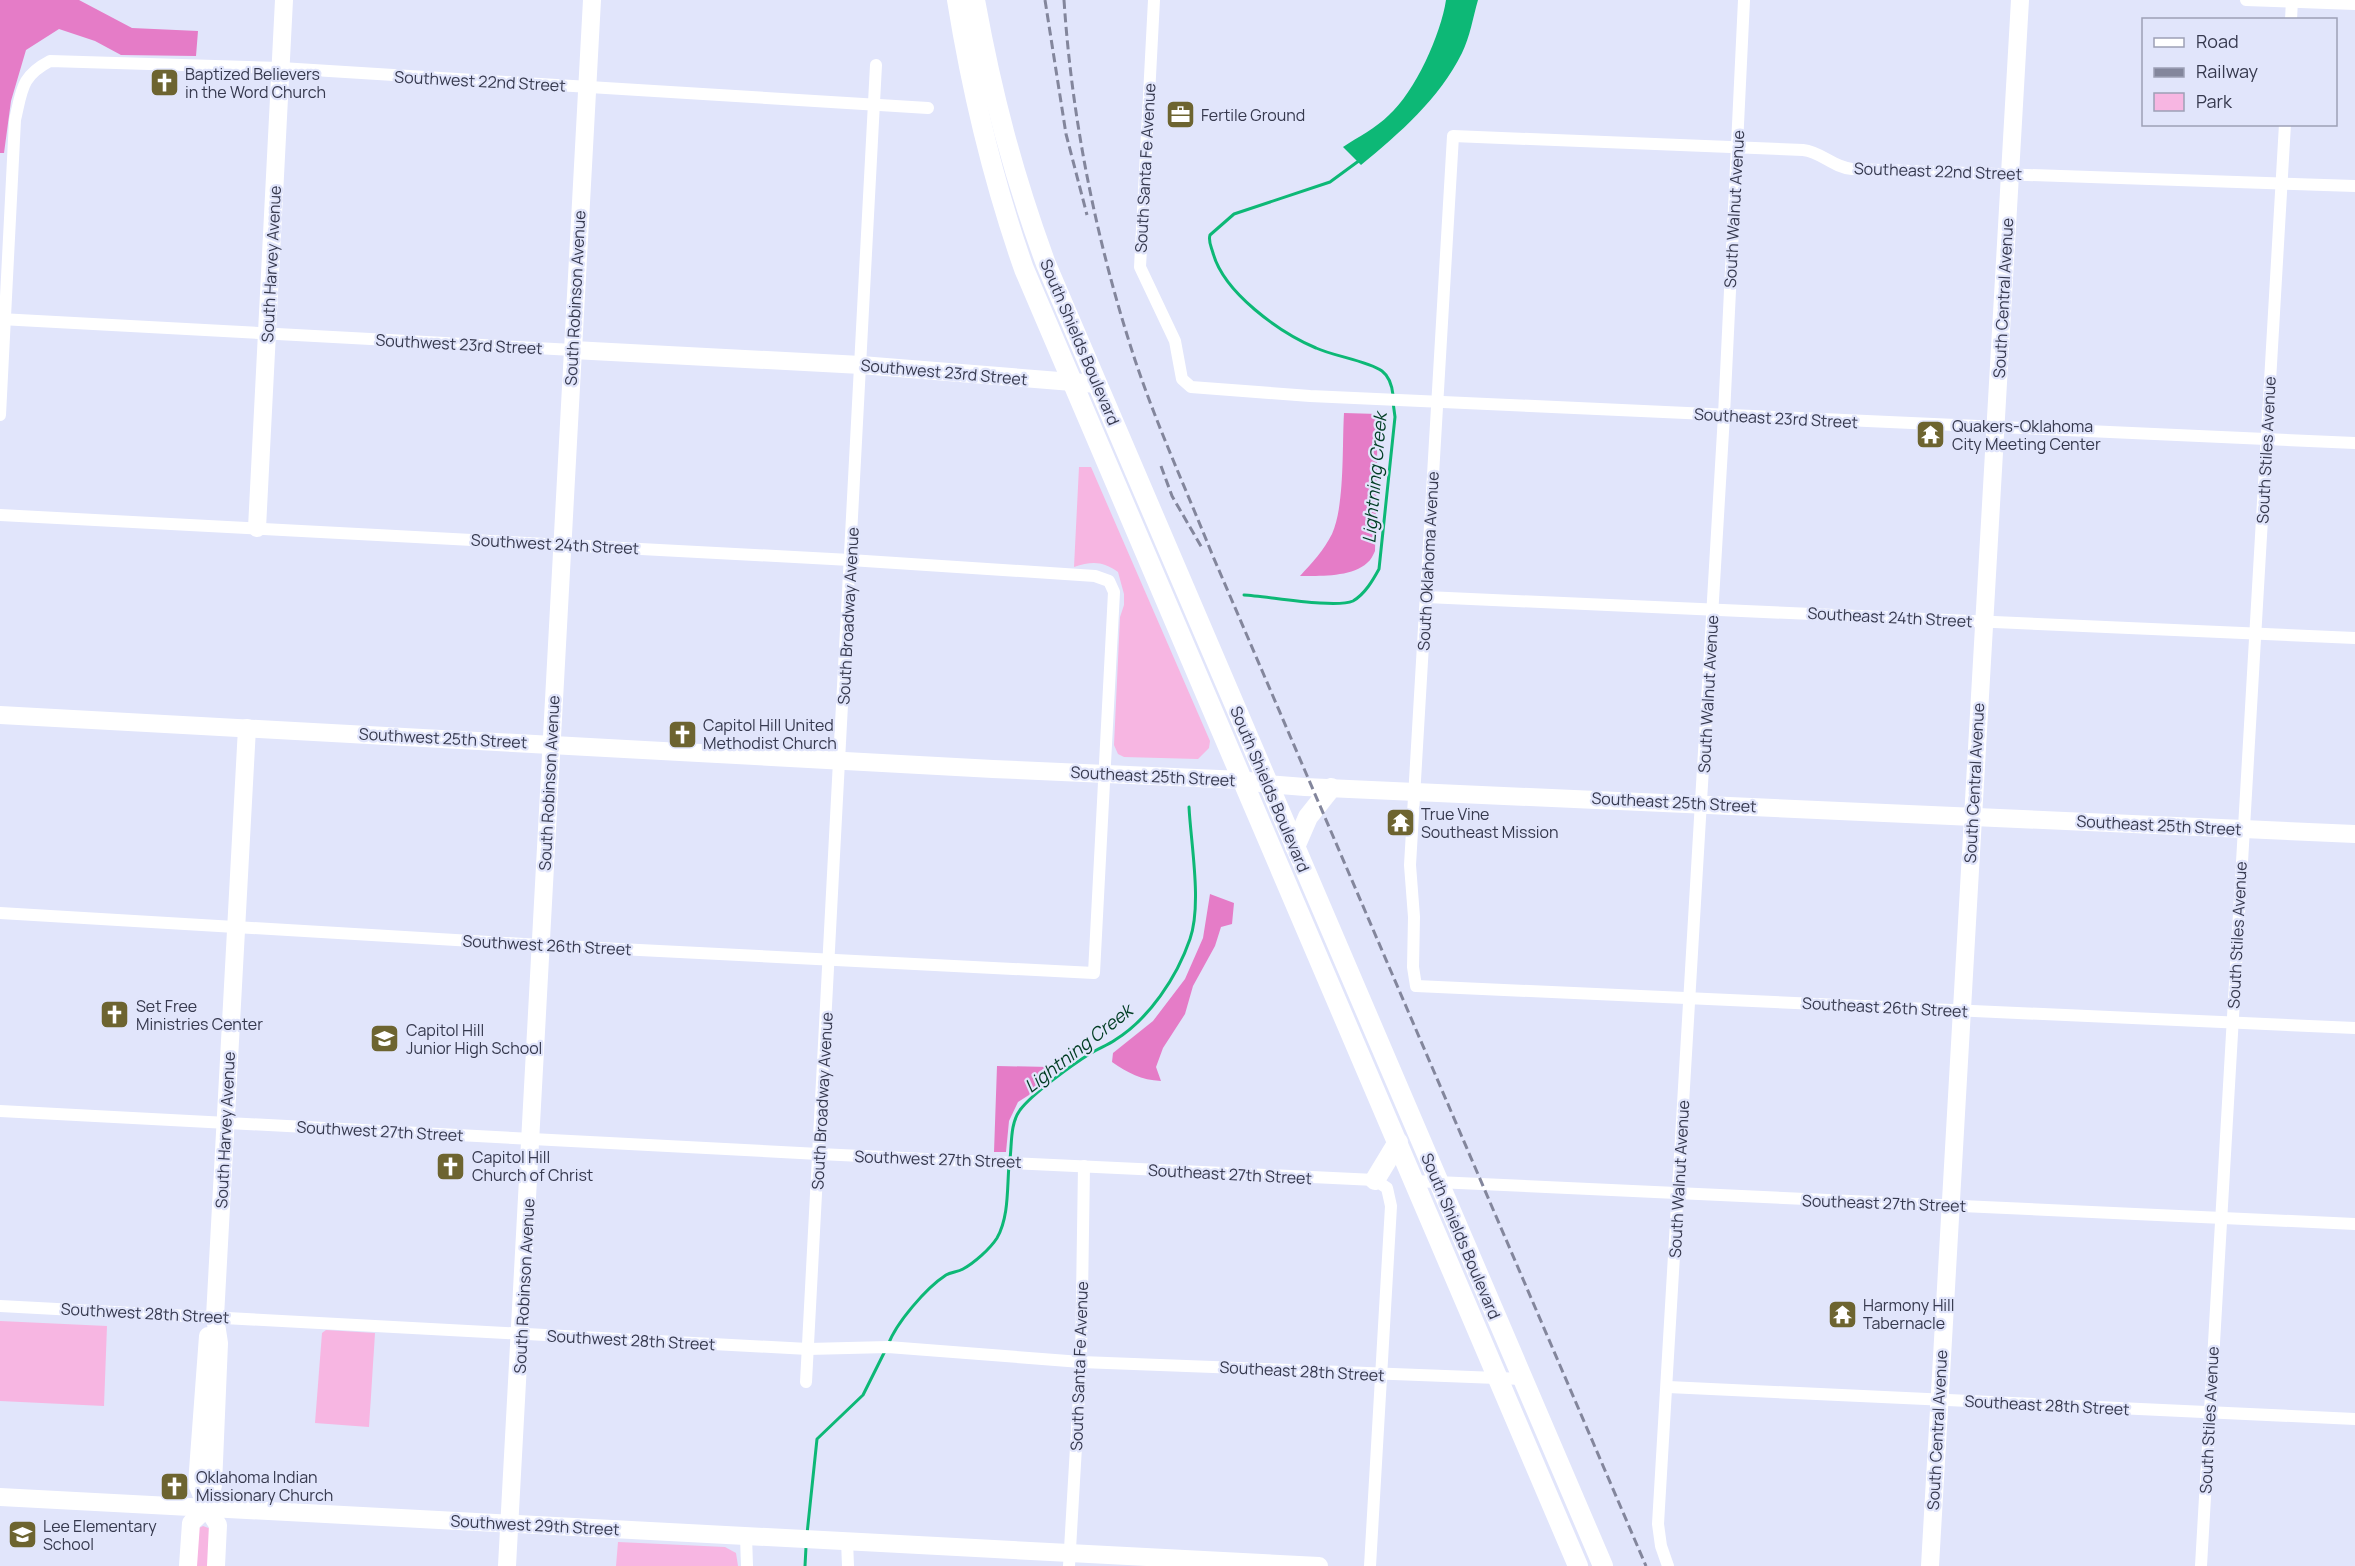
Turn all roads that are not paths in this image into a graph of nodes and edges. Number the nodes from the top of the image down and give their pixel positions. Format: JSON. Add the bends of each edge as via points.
{"nodes":[{"id":1,"x":284,"y":0,"type":"edge"},
{"id":2,"x":592,"y":0,"type":"edge"},
{"id":3,"x":957,"y":0,"type":"edge"},
{"id":4,"x":975,"y":0,"type":"edge"},
{"id":5,"x":1154,"y":0,"type":"edge"},
{"id":6,"x":1743,"y":0,"type":"edge"},
{"id":7,"x":2020,"y":0,"type":"edge"},
{"id":8,"x":2247,"y":0,"type":"edge"},
{"id":9,"x":2292,"y":1,"type":"edge"},
{"id":10,"x":2355,"y":4,"type":"edge"},
{"id":11,"x":2291,"y":18,"type":"edge"},
{"id":12,"x":876,"y":65,"type":"dead end"},
{"id":13,"x":977,"y":65,"type":"junction"},
{"id":14,"x":281,"y":69,"type":"junction"},
{"id":15,"x":587,"y":87,"type":"junction"},
{"id":16,"x":876,"y":104,"type":"junction"},
{"id":17,"x":928,"y":108,"type":"dead end"},
{"id":18,"x":2285,"y":126,"type":"edge"},
{"id":19,"x":1453,"y":136,"type":"joint"},
{"id":20,"x":1736,"y":147,"type":"junction"},
{"id":21,"x":2010,"y":174,"type":"junction"},
{"id":22,"x":2281,"y":184,"type":"junction"},
{"id":23,"x":2355,"y":186,"type":"edge"},
{"id":24,"x":3,"y":319,"type":"edge"},
{"id":25,"x":267,"y":333,"type":"junction"},
{"id":26,"x":573,"y":350,"type":"junction"},
{"id":27,"x":861,"y":365,"type":"junction"},
{"id":28,"x":1072,"y":381,"type":"junction"},
{"id":29,"x":1097,"y":384,"type":"junction"},
{"id":30,"x":1198,"y":389,"type":"joint"},
{"id":31,"x":1438,"y":401,"type":"junction"},
{"id":32,"x":0,"y":415,"type":"edge"},
{"id":33,"x":1724,"y":415,"type":"junction"},
{"id":34,"x":1995,"y":428,"type":"junction"},
{"id":35,"x":2268,"y":439,"type":"junction"},
{"id":36,"x":2355,"y":443,"type":"edge"},
{"id":37,"x":0,"y":515,"type":"edge"},
{"id":38,"x":257,"y":528,"type":"junction"},
{"id":39,"x":562,"y":545,"type":"junction"},
{"id":40,"x":850,"y":560,"type":"junction"},
{"id":41,"x":1426,"y":597,"type":"junction"},
{"id":42,"x":1713,"y":609,"type":"junction"},
{"id":43,"x":1983,"y":621,"type":"junction"},
{"id":44,"x":2255,"y":634,"type":"junction"},
{"id":45,"x":2355,"y":638,"type":"edge"},
{"id":46,"x":0,"y":715,"type":"edge"},
{"id":47,"x":247,"y":728,"type":"junction"},
{"id":48,"x":551,"y":744,"type":"junction"},
{"id":49,"x":840,"y":760,"type":"junction"},
{"id":50,"x":993,"y":769,"type":"joint"},
{"id":51,"x":1104,"y":773,"type":"junction"},
{"id":52,"x":1242,"y":780,"type":"junction"},
{"id":53,"x":1268,"y":784,"type":"junction"},
{"id":54,"x":1331,"y":788,"type":"junction"},
{"id":55,"x":1415,"y":791,"type":"junction"},
{"id":56,"x":1701,"y":804,"type":"junction"},
{"id":57,"x":1973,"y":816,"type":"junction"},
{"id":58,"x":2244,"y":829,"type":"junction"},
{"id":59,"x":2355,"y":834,"type":"edge"},
{"id":60,"x":1295,"y":847,"type":"junction"},
{"id":61,"x":0,"y":913,"type":"edge"},
{"id":62,"x":236,"y":928,"type":"junction"},
{"id":63,"x":540,"y":945,"type":"junction"},
{"id":64,"x":830,"y":960,"type":"junction"},
{"id":65,"x":1347,"y":968,"type":"junction"},
{"id":66,"x":1326,"y":977,"type":"junction"},
{"id":67,"x":1416,"y":986,"type":"joint"},
{"id":68,"x":1690,"y":999,"type":"junction"},
{"id":69,"x":1961,"y":1011,"type":"junction"},
{"id":70,"x":2232,"y":1023,"type":"junction"},
{"id":71,"x":2355,"y":1028,"type":"edge"},
{"id":72,"x":0,"y":1111,"type":"edge"},
{"id":73,"x":225,"y":1122,"type":"junction"},
{"id":74,"x":532,"y":1139,"type":"junction"},
{"id":75,"x":1398,"y":1142,"type":"junction"},
{"id":76,"x":819,"y":1155,"type":"junction"},
{"id":77,"x":1084,"y":1166,"type":"junction"},
{"id":78,"x":1376,"y":1180,"type":"junction"},
{"id":79,"x":1414,"y":1181,"type":"junction"},
{"id":80,"x":1437,"y":1182,"type":"junction"},
{"id":81,"x":1678,"y":1194,"type":"junction"},
{"id":82,"x":1950,"y":1206,"type":"junction"},
{"id":83,"x":2221,"y":1218,"type":"junction"},
{"id":84,"x":2355,"y":1224,"type":"edge"},
{"id":85,"x":0,"y":1306,"type":"edge"},
{"id":86,"x":214,"y":1317,"type":"junction"},
{"id":87,"x":521,"y":1334,"type":"junction"},
{"id":88,"x":808,"y":1349,"type":"junction"},
{"id":89,"x":1081,"y":1362,"type":"junction"},
{"id":90,"x":1380,"y":1375,"type":"junction"},
{"id":91,"x":1497,"y":1378,"type":"junction"},
{"id":92,"x":1522,"y":1379,"type":"junction"},
{"id":93,"x":806,"y":1382,"type":"dead end"},
{"id":94,"x":1668,"y":1388,"type":"junction"},
{"id":95,"x":1938,"y":1400,"type":"junction"},
{"id":96,"x":2210,"y":1412,"type":"junction"},
{"id":97,"x":2355,"y":1419,"type":"edge"},
{"id":98,"x":0,"y":1497,"type":"edge"},
{"id":99,"x":207,"y":1508,"type":"junction"},
{"id":100,"x":510,"y":1523,"type":"junction"},
{"id":101,"x":746,"y":1536,"type":"junction"},
{"id":102,"x":840,"y":1541,"type":"junction"},
{"id":103,"x":1070,"y":1560,"type":"edge"},
{"id":104,"x":1667,"y":1562,"type":"edge"},
{"id":105,"x":188,"y":1566,"type":"edge"},
{"id":106,"x":216,"y":1566,"type":"edge"},
{"id":107,"x":507,"y":1566,"type":"edge"},
{"id":108,"x":747,"y":1566,"type":"edge"},
{"id":109,"x":848,"y":1566,"type":"edge"},
{"id":110,"x":1319,"y":1566,"type":"edge"},
{"id":111,"x":1370,"y":1566,"type":"edge"},
{"id":112,"x":1578,"y":1566,"type":"edge"},
{"id":113,"x":1603,"y":1566,"type":"edge"},
{"id":114,"x":1930,"y":1566,"type":"edge"},
{"id":115,"x":2201,"y":1566,"type":"edge"}],
"edges":[{"from":1,"to":14,"type":"main road","name":"South Harvey Avenue"},
{"from":2,"to":15,"type":"main road","name":"South Robinson Avenue"},
{"from":3,"to":13,"type":"main road","name":"South Shields Boulevard"},
{"from":4,"to":13,"type":"main road","name":"South Shields Boulevard"},
{"from":5,"to":30,"type":"street","name":"South Santa Fe Avenue","via":[[1140,267],[1175,341],[1182,379]]},
{"from":6,"to":20,"type":"street","name":"South Walnut Avenue"},
{"from":7,"to":21,"type":"main road","name":"South Central Avenue"},
{"from":8,"to":9,"type":"street"},
{"from":9,"to":10,"type":"street"},
{"from":9,"to":11,"type":"street"},
{"from":12,"to":16,"type":"street","name":"South Broadway Avenue"},
{"from":13,"to":28,"type":"main road","name":"South Shields Boulevard","via":[[988,156],[1007,221]]},
{"from":13,"to":29,"type":"main road","name":"South Shields Boulevard","via":[[1028,215]]},
{"from":14,"to":15,"type":"street","name":"Southwest 22nd Street"},
{"from":14,"to":24,"type":"street","name":"Southwest 22nd Street","via":[[50,61],[34,70],[24,84],[15,120]]},
{"from":14,"to":25,"type":"main road","name":"South Harvey Avenue"},
{"from":15,"to":16,"type":"street","name":"Southwest 22nd Street"},
{"from":15,"to":26,"type":"main road","name":"South Robinson Avenue"},
{"from":16,"to":17,"type":"street","name":"Southwest 22nd Street"},
{"from":16,"to":27,"type":"street","name":"South Broadway Avenue"},
{"from":18,"to":22,"type":"street","name":"South Stiles Avenue"},
{"from":19,"to":20,"type":"street","name":"Southeast 22nd Street"},
{"from":19,"to":31,"type":"street","name":"South Oklahoma Avenue"},
{"from":20,"to":21,"type":"street","name":"Southeast 22nd Street","via":[[1810,150],[1844,168]]},
{"from":20,"to":33,"type":"street","name":"South Walnut Avenue"},
{"from":21,"to":22,"type":"street","name":"Southeast 22nd Street"},
{"from":21,"to":34,"type":"main road","name":"South Central Avenue"},
{"from":22,"to":23,"type":"street","name":"Southeast 22nd Street"},
{"from":22,"to":35,"type":"street","name":"South Stiles Avenue"},
{"from":24,"to":25,"type":"street","name":"Southwest 23rd Street"},
{"from":24,"to":32,"type":"street"},
{"from":25,"to":26,"type":"street","name":"Southwest 23rd Street"},
{"from":25,"to":38,"type":"main road","name":"South Harvey Avenue"},
{"from":26,"to":27,"type":"main road","name":"Southwest 23rd Street"},
{"from":26,"to":39,"type":"main road","name":"South Robinson Avenue"},
{"from":27,"to":28,"type":"main road","name":"Southwest 23rd Street"},
{"from":27,"to":40,"type":"street","name":"South Broadway Avenue"},
{"from":28,"to":29,"type":"main road","name":"Southwest 23rd Street"},
{"from":28,"to":52,"type":"main road","name":"South Shields Boulevard"},
{"from":29,"to":53,"type":"main road","name":"South Shields Boulevard"},
{"from":30,"to":31,"type":"street","name":"Southeast 23rd Street"},
{"from":31,"to":33,"type":"street","name":"Southeast 23rd Street"},
{"from":31,"to":41,"type":"street","name":"South Oklahoma Avenue"},
{"from":33,"to":34,"type":"street","name":"Southeast 23rd Street"},
{"from":33,"to":42,"type":"street","name":"South Walnut Avenue"},
{"from":34,"to":35,"type":"street","name":"Southeast 23rd Street"},
{"from":34,"to":43,"type":"main road","name":"South Central Avenue"},
{"from":35,"to":36,"type":"street","name":"Southeast 23rd Street"},
{"from":35,"to":44,"type":"street","name":"South Stiles Avenue"},
{"from":37,"to":38,"type":"street","name":"Southwest 24th Street"},
{"from":38,"to":39,"type":"street","name":"Southwest 24th Street"},
{"from":39,"to":40,"type":"street","name":"Southwest 24th Street"},
{"from":39,"to":48,"type":"main road","name":"South Robinson Avenue"},
{"from":40,"to":49,"type":"street","name":"South Broadway Avenue"},
{"from":40,"to":51,"type":"street","name":"Southwest 24th Street","via":[[1095,576],[1109,581],[1114,592],[1114,618]]},
{"from":41,"to":42,"type":"street","name":"Southeast 24th Street"},
{"from":41,"to":55,"type":"street","name":"South Oklahoma Avenue"},
{"from":42,"to":43,"type":"street","name":"Southeast 24th Street"},
{"from":42,"to":56,"type":"street","name":"South Walnut Avenue"},
{"from":43,"to":44,"type":"street","name":"Southeast 24th Street"},
{"from":43,"to":57,"type":"main road","name":"South Central Avenue"},
{"from":44,"to":45,"type":"street","name":"Southeast 24th Street"},
{"from":44,"to":58,"type":"street","name":"South Stiles Avenue"},
{"from":46,"to":47,"type":"main road","name":"Southwest 25th Street"},
{"from":47,"to":48,"type":"main road","name":"Southwest 25th Street"},
{"from":47,"to":62,"type":"main road","name":"South Harvey Avenue"},
{"from":48,"to":49,"type":"main road","name":"Southwest 25th Street"},
{"from":48,"to":63,"type":"main road","name":"South Robinson Avenue"},
{"from":49,"to":50,"type":"main road","name":"Southwest 25th Street"},
{"from":49,"to":64,"type":"street","name":"South Broadway Avenue"},
{"from":50,"to":51,"type":"main road","name":"Southeast 25th Street"},
{"from":51,"to":52,"type":"main road","name":"Southeast 25th Street"},
{"from":51,"to":64,"type":"street","name":"Southwest 26th Street","via":[[1094,974]]},
{"from":52,"to":53,"type":"main road","name":"Southeast 25th Street"},
{"from":52,"to":66,"type":"main road","name":"South Shields Boulevard"},
{"from":53,"to":54,"type":"main road","name":"Southeast 25th Street"},
{"from":53,"to":60,"type":"main road","name":"South Shields Boulevard"},
{"from":54,"to":55,"type":"main road","name":"Southeast 25th Street"},
{"from":54,"to":60,"type":"main road","via":[[1308,817]]},
{"from":55,"to":56,"type":"main road","name":"Southeast 25th Street"},
{"from":55,"to":67,"type":"street","name":"South Oklahoma Avenue","via":[[1410,865]]},
{"from":56,"to":57,"type":"main road","name":"Southeast 25th Street"},
{"from":56,"to":68,"type":"street","name":"South Walnut Avenue"},
{"from":57,"to":58,"type":"main road","name":"Southeast 25th Street"},
{"from":57,"to":69,"type":"main road","name":"South Central Avenue"},
{"from":58,"to":59,"type":"main road","name":"Southeast 25th Street"},
{"from":58,"to":70,"type":"street","name":"South Stiles Avenue"},
{"from":60,"to":65,"type":"main road","name":"South Shields Boulevard"},
{"from":61,"to":62,"type":"street","name":"Southwest 26th Street"},
{"from":62,"to":63,"type":"street","name":"Southwest 26th Street"},
{"from":62,"to":73,"type":"main road","name":"South Harvey Avenue"},
{"from":63,"to":64,"type":"street","name":"Southwest 26th Street"},
{"from":63,"to":74,"type":"main road","name":"South Robinson Avenue"},
{"from":64,"to":76,"type":"street","name":"South Broadway Avenue"},
{"from":65,"to":66,"type":"main road"},
{"from":65,"to":80,"type":"main road","name":"South Shields Boulevard"},
{"from":66,"to":75,"type":"main road","name":"South Shields Boulevard"},
{"from":67,"to":68,"type":"street","name":"Southeast 26th Street"},
{"from":68,"to":69,"type":"street","name":"Southeast 26th Street"},
{"from":68,"to":81,"type":"street","name":"South Walnut Avenue"},
{"from":69,"to":70,"type":"street","name":"Southeast 26th Street"},
{"from":69,"to":82,"type":"main road","name":"South Central Avenue"},
{"from":70,"to":71,"type":"street","name":"Southeast 26th Street"},
{"from":70,"to":83,"type":"street","name":"South Stiles Avenue"},
{"from":72,"to":73,"type":"street","name":"Southwest 27th Street"},
{"from":73,"to":74,"type":"street","name":"Southwest 27th Street"},
{"from":73,"to":86,"type":"main road","name":"South Harvey Avenue"},
{"from":74,"to":76,"type":"street","name":"Southwest 27th Street"},
{"from":74,"to":87,"type":"main road","name":"South Robinson Avenue"},
{"from":75,"to":78,"type":"main road"},
{"from":75,"to":79,"type":"main road","name":"South Shields Boulevard"},
{"from":76,"to":77,"type":"street","name":"Southwest 27th Street"},
{"from":76,"to":88,"type":"street","name":"South Broadway Avenue"},
{"from":77,"to":78,"type":"street","name":"Southeast 27th Street"},
{"from":77,"to":89,"type":"street","name":"South Santa Fe Avenue"},
{"from":78,"to":90,"type":"street","via":[[1387,1188],[1391,1200]]},
{"from":79,"to":80,"type":"street","name":"Southeast 27th Street"},
{"from":79,"to":91,"type":"main road","name":"South Shields Boulevard"},
{"from":80,"to":81,"type":"street","name":"Southeast 27th Street"},
{"from":80,"to":92,"type":"main road","name":"South Shields Boulevard"},
{"from":81,"to":82,"type":"street","name":"Southeast 27th Street"},
{"from":81,"to":94,"type":"street","name":"South Walnut Avenue"},
{"from":82,"to":83,"type":"street","name":"Southeast 27th Street"},
{"from":82,"to":95,"type":"main road","name":"South Central Avenue"},
{"from":83,"to":84,"type":"street","name":"Southeast 27th Street"},
{"from":83,"to":96,"type":"street","name":"South Stiles Avenue"},
{"from":85,"to":86,"type":"street","name":"Southwest 28th Street"},
{"from":86,"to":87,"type":"street","name":"Southwest 28th Street"},
{"from":86,"to":99,"type":"main road","name":"South Harvey Avenue","via":[[208,1334],[197,1484]]},
{"from":87,"to":88,"type":"street","name":"Southwest 28th Street"},
{"from":87,"to":100,"type":"main road","name":"South Robinson Avenue"},
{"from":88,"to":89,"type":"street","name":"Southwest 28th Street","via":[[888,1347]]},
{"from":88,"to":93,"type":"street","name":"South Broadway Avenue"},
{"from":89,"to":90,"type":"street","name":"Southeast 28th Street"},
{"from":89,"to":103,"type":"street","name":"South Santa Fe Avenue"},
{"from":90,"to":91,"type":"street","name":"Southeast 28th Street"},
{"from":90,"to":111,"type":"street"},
{"from":91,"to":92,"type":"street","name":"Southeast 28th Street"},
{"from":91,"to":112,"type":"main road","name":"South Shields Boulevard"},
{"from":92,"to":113,"type":"main road","name":"South Shields Boulevard"},
{"from":94,"to":95,"type":"street","name":"Southeast 28th Street"},
{"from":94,"to":104,"type":"street","name":"South Walnut Avenue","via":[[1659,1524]]},
{"from":95,"to":96,"type":"street","name":"Southeast 28th Street"},
{"from":95,"to":114,"type":"main road","name":"South Central Avenue"},
{"from":96,"to":97,"type":"street","name":"Southeast 28th Street"},
{"from":96,"to":115,"type":"street","name":"South Stiles Avenue"},
{"from":98,"to":99,"type":"main road","name":"Southwest 29th Street"},
{"from":99,"to":100,"type":"main road","name":"Southwest 29th Street"},
{"from":99,"to":105,"type":"main road","via":[[191,1523]]},
{"from":99,"to":106,"type":"main road","name":"South Harvey Avenue","via":[[218,1525]]},
{"from":100,"to":101,"type":"main road","name":"Southwest 29th Street"},
{"from":100,"to":107,"type":"main road","name":"South Robinson Avenue"},
{"from":101,"to":102,"type":"main road","name":"Southwest 29th Street"},
{"from":101,"to":108,"type":"street"},
{"from":102,"to":103,"type":"main road","name":"Southwest 29th Street"},
{"from":102,"to":109,"type":"street"},
{"from":103,"to":110,"type":"main road","name":"Southwest 29th Street"}]}
